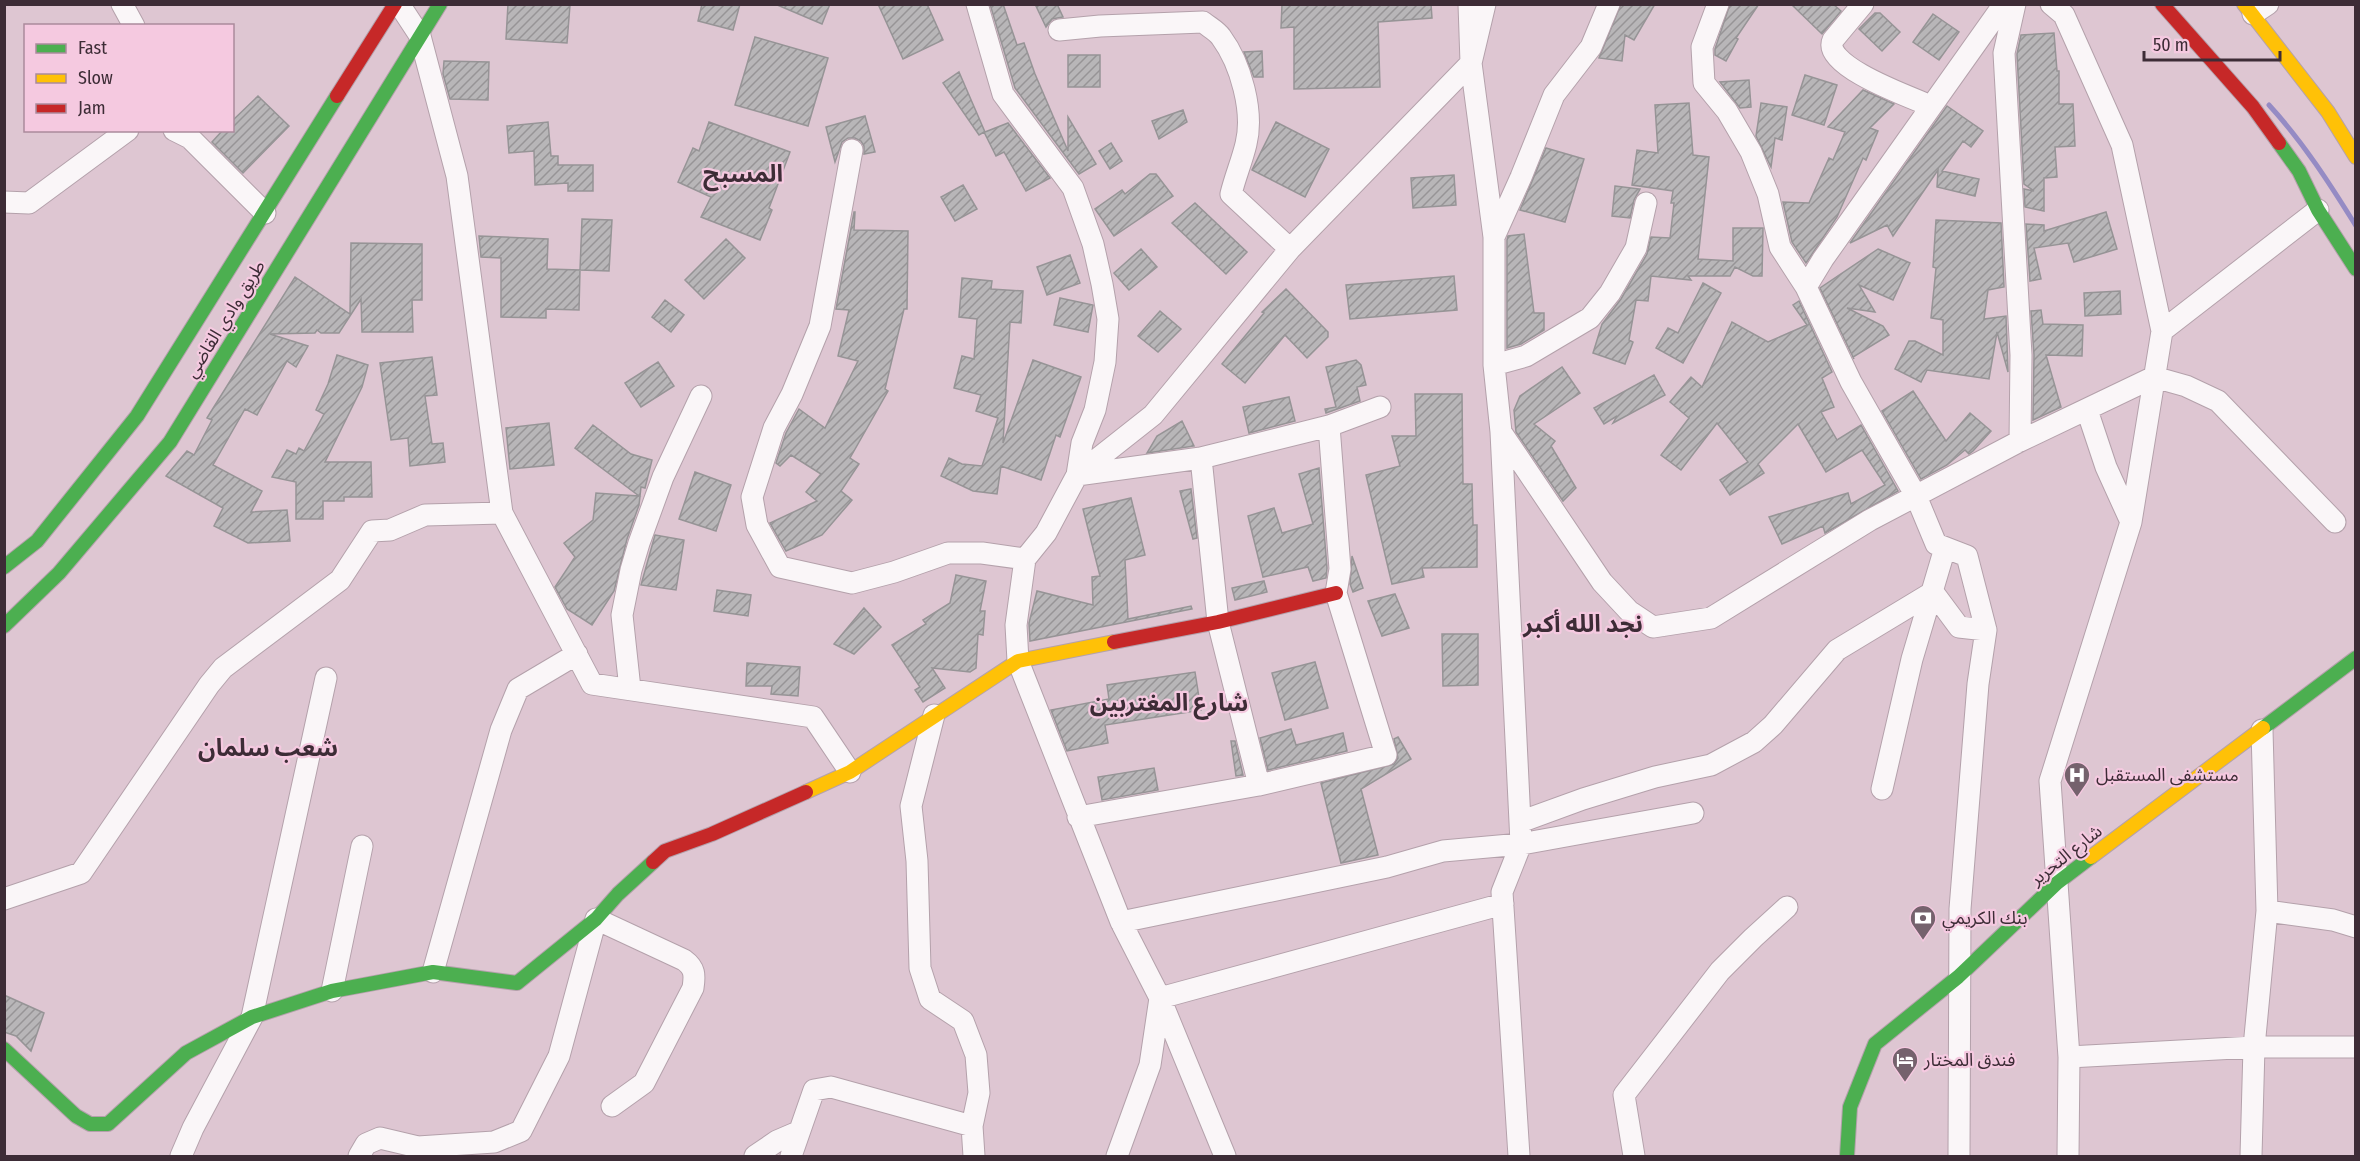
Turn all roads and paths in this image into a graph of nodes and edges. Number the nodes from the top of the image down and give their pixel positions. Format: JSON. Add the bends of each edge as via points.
{"nodes":[{"id":1,"x":122,"y":4,"type":"edge"},
{"id":2,"x":397,"y":4,"type":"edge"},
{"id":3,"x":440,"y":4,"type":"edge"},
{"id":4,"x":977,"y":4,"type":"edge"},
{"id":5,"x":1468,"y":4,"type":"edge"},
{"id":6,"x":1485,"y":4,"type":"edge"},
{"id":7,"x":1609,"y":4,"type":"edge"},
{"id":8,"x":1718,"y":4,"type":"edge"},
{"id":9,"x":1863,"y":4,"type":"edge"},
{"id":10,"x":2004,"y":4,"type":"edge"},
{"id":11,"x":2015,"y":4,"type":"edge"},
{"id":12,"x":2051,"y":4,"type":"edge"},
{"id":13,"x":2162,"y":4,"type":"edge"},
{"id":14,"x":2255,"y":8,"type":"edge"},
{"id":15,"x":133,"y":24,"type":"edge"},
{"id":16,"x":1059,"y":30,"type":"dead end"},
{"id":17,"x":420,"y":36,"type":"junction"},
{"id":18,"x":1471,"y":63,"type":"junction"},
{"id":19,"x":1931,"y":106,"type":"junction"},
{"id":20,"x":125,"y":132,"type":"edge"},
{"id":21,"x":178,"y":132,"type":"edge"},
{"id":22,"x":852,"y":150,"type":"dead end"},
{"id":23,"x":2355,"y":157,"type":"edge"},
{"id":24,"x":4,"y":202,"type":"edge"},
{"id":25,"x":1646,"y":203,"type":"dead end"},
{"id":26,"x":2318,"y":210,"type":"junction"},
{"id":27,"x":265,"y":213,"type":"junction"},
{"id":28,"x":1494,"y":237,"type":"junction"},
{"id":29,"x":1290,"y":249,"type":"junction"},
{"id":30,"x":2355,"y":269,"type":"edge"},
{"id":31,"x":1806,"y":287,"type":"junction"},
{"id":32,"x":2162,"y":331,"type":"junction"},
{"id":33,"x":1494,"y":365,"type":"junction"},
{"id":34,"x":2154,"y":377,"type":"junction"},
{"id":35,"x":701,"y":396,"type":"dead end"},
{"id":36,"x":1380,"y":407,"type":"dead end"},
{"id":37,"x":2087,"y":410,"type":"junction"},
{"id":38,"x":1329,"y":426,"type":"junction"},
{"id":39,"x":1501,"y":432,"type":"junction"},
{"id":40,"x":2020,"y":441,"type":"junction"},
{"id":41,"x":1201,"y":458,"type":"junction"},
{"id":42,"x":1077,"y":475,"type":"junction"},
{"id":43,"x":1916,"y":496,"type":"junction"},
{"id":44,"x":502,"y":513,"type":"junction"},
{"id":45,"x":2131,"y":522,"type":"junction"},
{"id":46,"x":2335,"y":522,"type":"dead end"},
{"id":47,"x":1945,"y":548,"type":"junction"},
{"id":48,"x":1025,"y":559,"type":"junction"},
{"id":49,"x":4,"y":567,"type":"edge"},
{"id":50,"x":1933,"y":592,"type":"junction"},
{"id":51,"x":1336,"y":593,"type":"junction"},
{"id":52,"x":1218,"y":622,"type":"junction"},
{"id":53,"x":4,"y":626,"type":"edge"},
{"id":54,"x":1986,"y":630,"type":"junction"},
{"id":55,"x":576,"y":654,"type":"junction"},
{"id":56,"x":2355,"y":658,"type":"edge"},
{"id":57,"x":1018,"y":661,"type":"junction"},
{"id":58,"x":326,"y":678,"type":"dead end"},
{"id":59,"x":630,"y":689,"type":"junction"},
{"id":60,"x":934,"y":714,"type":"junction"},
{"id":61,"x":2262,"y":730,"type":"junction"},
{"id":62,"x":850,"y":772,"type":"junction"},
{"id":63,"x":1258,"y":785,"type":"junction"},
{"id":64,"x":1882,"y":789,"type":"dead end"},
{"id":65,"x":1693,"y":813,"type":"dead end"},
{"id":66,"x":1078,"y":817,"type":"junction"},
{"id":67,"x":1520,"y":822,"type":"junction"},
{"id":68,"x":1521,"y":844,"type":"junction"},
{"id":69,"x":362,"y":846,"type":"dead end"},
{"id":70,"x":2056,"y":883,"type":"junction"},
{"id":71,"x":4,"y":899,"type":"edge"},
{"id":72,"x":1503,"y":904,"type":"junction"},
{"id":73,"x":1787,"y":908,"type":"dead end"},
{"id":74,"x":2266,"y":911,"type":"junction"},
{"id":75,"x":596,"y":919,"type":"junction"},
{"id":76,"x":1121,"y":922,"type":"junction"},
{"id":77,"x":2355,"y":927,"type":"edge"},
{"id":78,"x":433,"y":972,"type":"junction"},
{"id":79,"x":1958,"y":977,"type":"junction"},
{"id":80,"x":332,"y":992,"type":"junction"},
{"id":81,"x":1160,"y":998,"type":"junction"},
{"id":82,"x":252,"y":1017,"type":"junction"},
{"id":83,"x":2254,"y":1047,"type":"junction"},
{"id":84,"x":2355,"y":1047,"type":"edge"},
{"id":85,"x":4,"y":1049,"type":"edge"},
{"id":86,"x":2069,"y":1057,"type":"junction"},
{"id":87,"x":612,"y":1106,"type":"dead end"},
{"id":88,"x":972,"y":1126,"type":"junction"},
{"id":89,"x":798,"y":1132,"type":"junction"},
{"id":90,"x":181,"y":1156,"type":"edge"},
{"id":91,"x":359,"y":1156,"type":"edge"},
{"id":92,"x":755,"y":1156,"type":"edge"},
{"id":93,"x":791,"y":1156,"type":"edge"},
{"id":94,"x":974,"y":1156,"type":"edge"},
{"id":95,"x":1117,"y":1156,"type":"edge"},
{"id":96,"x":1225,"y":1156,"type":"edge"},
{"id":97,"x":1519,"y":1156,"type":"edge"},
{"id":98,"x":1634,"y":1156,"type":"edge"},
{"id":99,"x":1847,"y":1156,"type":"edge"},
{"id":100,"x":1959,"y":1156,"type":"edge"},
{"id":101,"x":2068,"y":1156,"type":"edge"},
{"id":102,"x":2251,"y":1156,"type":"edge"}],
"edges":[{"from":1,"to":15,"type":"street"},
{"from":2,"to":17,"type":"street"},
{"from":2,"to":27,"type":"main road","name":"طريق وادي القاضي"},
{"from":3,"to":17,"type":"main road","name":"طريق وادي القاضي"},
{"from":4,"to":42,"type":"street","via":[[1004,94],[1073,188],[1102,284],[1108,319],[1105,362]]},
{"from":5,"to":18,"type":"street"},
{"from":6,"to":18,"type":"street"},
{"from":7,"to":28,"type":"street","via":[[1591,47],[1554,95]]},
{"from":8,"to":31,"type":"street","via":[[1702,47],[1704,83],[1727,111],[1751,152],[1768,194],[1780,247]]},
{"from":9,"to":19,"type":"street","via":[[1833,40],[1832,52],[1858,75]]},
{"from":10,"to":19,"type":"street"},
{"from":11,"to":40,"type":"street","via":[[2004,52],[2021,355]]},
{"from":12,"to":32,"type":"street","via":[[2064,15],[2122,145]]},
{"from":13,"to":26,"type":"main road","via":[[2253,107],[2299,171]]},
{"from":14,"to":23,"type":"main road","via":[[2328,111]]},
{"from":16,"to":29,"type":"street","via":[[1203,22],[1221,36],[1246,96],[1249,123],[1231,194]]},
{"from":17,"to":44,"type":"street","via":[[457,176]]},
{"from":17,"to":53,"type":"main road","name":"طريق وادي القاضي","via":[[170,442],[59,573]]},
{"from":18,"to":28,"type":"street"},
{"from":18,"to":29,"type":"street"},
{"from":19,"to":31,"type":"street"},
{"from":20,"to":24,"type":"street","via":[[29,203]]},
{"from":21,"to":27,"type":"street","via":[[190,138]]},
{"from":22,"to":48,"type":"street","via":[[820,326],[774,428],[752,497],[757,525],[780,567],[852,583],[948,553]]},
{"from":25,"to":33,"type":"street","via":[[1636,248],[1590,318],[1526,356]]},
{"from":26,"to":30,"type":"main road"},
{"from":26,"to":32,"type":"street"},
{"from":27,"to":49,"type":"main road","name":"طريق وادي القاضي","via":[[137,416],[37,541]]},
{"from":28,"to":33,"type":"street"},
{"from":29,"to":42,"type":"street","via":[[1153,415]]},
{"from":31,"to":43,"type":"street","via":[[1851,382]]},
{"from":32,"to":34,"type":"street"},
{"from":33,"to":39,"type":"street"},
{"from":34,"to":37,"type":"street"},
{"from":34,"to":45,"type":"street"},
{"from":34,"to":46,"type":"street","via":[[2218,401]]},
{"from":35,"to":59,"type":"street","via":[[663,477],[631,570],[622,615]]},
{"from":36,"to":38,"type":"street"},
{"from":37,"to":40,"type":"street"},
{"from":37,"to":45,"type":"street","via":[[2106,467]]},
{"from":38,"to":41,"type":"street"},
{"from":38,"to":51,"type":"street","via":[[1340,569]]},
{"from":39,"to":43,"type":"street","via":[[1602,582],[1629,611],[1653,627],[1711,618]]},
{"from":39,"to":67,"type":"street"},
{"from":40,"to":43,"type":"street"},
{"from":41,"to":42,"type":"street"},
{"from":41,"to":52,"type":"street"},
{"from":42,"to":48,"type":"street","via":[[1046,533]]},
{"from":43,"to":47,"type":"street","via":[[1936,544]]},
{"from":44,"to":55,"type":"street"},
{"from":44,"to":71,"type":"street","via":[[425,515],[390,530],[372,531],[340,580],[223,668],[81,873]]},
{"from":45,"to":70,"type":"street","via":[[2050,781]]},
{"from":47,"to":50,"type":"street"},
{"from":47,"to":54,"type":"street","via":[[1967,556]]},
{"from":48,"to":57,"type":"street","via":[[1016,625]]},
{"from":50,"to":54,"type":"street","via":[[1959,627]]},
{"from":50,"to":64,"type":"street","via":[[1912,659]]},
{"from":50,"to":67,"type":"street","via":[[1837,650],[1754,742],[1711,765],[1655,777]]},
{"from":51,"to":52,"type":"main road"},
{"from":51,"to":63,"type":"street","via":[[1386,754]]},
{"from":52,"to":57,"type":"main road"},
{"from":52,"to":63,"type":"street"},
{"from":54,"to":79,"type":"street","via":[[1972,755]]},
{"from":55,"to":59,"type":"street","via":[[592,684]]},
{"from":55,"to":78,"type":"street","via":[[518,689],[501,730]]},
{"from":56,"to":61,"type":"main road","name":"شارع التحرير"},
{"from":57,"to":60,"type":"main road"},
{"from":57,"to":66,"type":"street"},
{"from":58,"to":82,"type":"street"},
{"from":59,"to":62,"type":"street","via":[[813,717]]},
{"from":60,"to":62,"type":"main road"},
{"from":60,"to":88,"type":"street","via":[[911,806],[920,968],[930,999],[963,1021],[976,1055],[979,1093]]},
{"from":61,"to":70,"type":"main road","name":"شارع التحرير"},
{"from":61,"to":74,"type":"street"},
{"from":62,"to":75,"type":"main road","via":[[664,852]]},
{"from":63,"to":66,"type":"street"},
{"from":65,"to":68,"type":"street"},
{"from":66,"to":76,"type":"street"},
{"from":67,"to":68,"type":"street"},
{"from":68,"to":72,"type":"street","via":[[1502,891]]},
{"from":68,"to":76,"type":"street","via":[[1443,851],[1387,867]]},
{"from":69,"to":80,"type":"street"},
{"from":70,"to":79,"type":"main road","name":"شارع التحرير"},
{"from":70,"to":86,"type":"street"},
{"from":72,"to":81,"type":"street"},
{"from":72,"to":97,"type":"street"},
{"from":73,"to":98,"type":"street","via":[[1720,971],[1624,1095]]},
{"from":74,"to":77,"type":"street"},
{"from":74,"to":83,"type":"street"},
{"from":75,"to":78,"type":"main road","via":[[517,983]]},
{"from":75,"to":87,"type":"street","via":[[684,960],[693,967],[695,976],[693,988],[644,1083]]},
{"from":75,"to":91,"type":"street","via":[[559,1056],[521,1131],[494,1142],[418,1147],[380,1138],[366,1144]]},
{"from":76,"to":81,"type":"street"},
{"from":78,"to":80,"type":"main road"},
{"from":79,"to":99,"type":"main road","name":"شارع التحرير","via":[[1875,1044],[1850,1107]]},
{"from":79,"to":100,"type":"street"},
{"from":80,"to":82,"type":"main road"},
{"from":81,"to":95,"type":"street","via":[[1150,1065]]},
{"from":81,"to":96,"type":"street"},
{"from":82,"to":85,"type":"main road","via":[[186,1053],[108,1124],[90,1124],[76,1116]]},
{"from":82,"to":90,"type":"street"},
{"from":83,"to":84,"type":"street"},
{"from":83,"to":86,"type":"street"},
{"from":83,"to":102,"type":"street"},
{"from":86,"to":101,"type":"street"},
{"from":88,"to":89,"type":"street","via":[[831,1088],[814,1090]]},
{"from":88,"to":94,"type":"street"},
{"from":89,"to":92,"type":"street"},
{"from":89,"to":93,"type":"street"}]}
